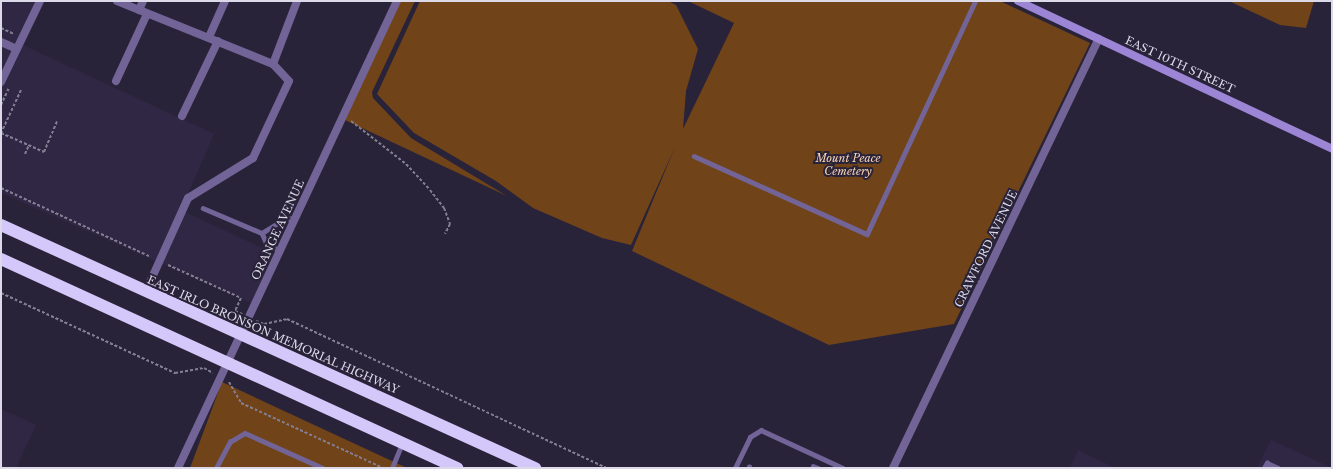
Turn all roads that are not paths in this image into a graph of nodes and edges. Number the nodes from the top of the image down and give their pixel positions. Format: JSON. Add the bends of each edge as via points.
{"nodes":[{"id":1,"x":40,"y":1,"type":"edge"},
{"id":2,"x":117,"y":1,"type":"edge"},
{"id":3,"x":143,"y":1,"type":"edge"},
{"id":4,"x":225,"y":1,"type":"edge"},
{"id":5,"x":297,"y":1,"type":"edge"},
{"id":6,"x":397,"y":1,"type":"edge"},
{"id":7,"x":975,"y":1,"type":"edge"},
{"id":8,"x":1018,"y":1,"type":"edge"},
{"id":9,"x":139,"y":10,"type":"junction"},
{"id":10,"x":147,"y":14,"type":"junction"},
{"id":11,"x":209,"y":37,"type":"junction"},
{"id":12,"x":1099,"y":39,"type":"junction"},
{"id":13,"x":218,"y":41,"type":"junction"},
{"id":14,"x":1,"y":42,"type":"edge"},
{"id":15,"x":17,"y":49,"type":"junction"},
{"id":16,"x":273,"y":64,"type":"junction"},
{"id":17,"x":116,"y":81,"type":"dead end"},
{"id":18,"x":1,"y":82,"type":"edge"},
{"id":19,"x":182,"y":116,"type":"dead end"},
{"id":20,"x":1332,"y":149,"type":"edge"},
{"id":21,"x":694,"y":156,"type":"dead end"},
{"id":22,"x":203,"y":208,"type":"dead end"},
{"id":23,"x":295,"y":218,"type":"junction"},
{"id":24,"x":1,"y":225,"type":"edge"},
{"id":25,"x":262,"y":233,"type":"junction"},
{"id":26,"x":280,"y":250,"type":"junction"},
{"id":27,"x":1,"y":259,"type":"edge"},
{"id":28,"x":146,"y":291,"type":"junction"},
{"id":29,"x":240,"y":334,"type":"junction"},
{"id":30,"x":226,"y":363,"type":"junction"},
{"id":31,"x":402,"y":443,"type":"junction"},
{"id":32,"x":813,"y":466,"type":"dead end"},
{"id":33,"x":181,"y":467,"type":"edge"},
{"id":34,"x":216,"y":468,"type":"edge"},
{"id":35,"x":323,"y":468,"type":"edge"},
{"id":36,"x":392,"y":468,"type":"edge"},
{"id":37,"x":457,"y":468,"type":"edge"},
{"id":38,"x":534,"y":468,"type":"edge"},
{"id":39,"x":735,"y":468,"type":"edge"},
{"id":40,"x":818,"y":468,"type":"edge"},
{"id":41,"x":843,"y":468,"type":"edge"},
{"id":42,"x":893,"y":468,"type":"edge"},
{"id":43,"x":1264,"y":468,"type":"edge"},
{"id":44,"x":1278,"y":468,"type":"edge"}],
"edges":[{"from":1,"to":15,"type":"street"},
{"from":2,"to":9,"type":"street"},
{"from":3,"to":9,"type":"street"},
{"from":4,"to":11,"type":"street"},
{"from":5,"to":16,"type":"street"},
{"from":6,"to":23,"type":"street","name":"ORANGE AVENUE"},
{"from":7,"to":21,"type":"lane","via":[[867,234]]},
{"from":8,"to":12,"type":"street","name":"EAST 10TH STREET"},
{"from":9,"to":10,"type":"street"},
{"from":10,"to":11,"type":"street"},
{"from":10,"to":17,"type":"street"},
{"from":11,"to":13,"type":"street"},
{"from":12,"to":20,"type":"street","name":"EAST 10TH STREET"},
{"from":12,"to":42,"type":"street","name":"CRAWFORD AVENUE"},
{"from":13,"to":16,"type":"street"},
{"from":13,"to":19,"type":"street"},
{"from":14,"to":15,"type":"street"},
{"from":15,"to":18,"type":"street"},
{"from":16,"to":28,"type":"street","via":[[289,81],[253,158],[188,198]]},
{"from":22,"to":25,"type":"lane"},
{"from":23,"to":25,"type":"lane","via":[[284,219]]},
{"from":23,"to":26,"type":"street","name":"ORANGE AVENUE"},
{"from":24,"to":28,"type":"highway","name":"EAST IRLO BRONSON MEMORIAL HIGHWAY"},
{"from":25,"to":26,"type":"lane","via":[[267,244]]},
{"from":26,"to":29,"type":"street","name":"ORANGE AVENUE"},
{"from":27,"to":30,"type":"highway"},
{"from":28,"to":29,"type":"highway","name":"EAST IRLO BRONSON MEMORIAL HIGHWAY"},
{"from":29,"to":30,"type":"street","name":"ORANGE AVENUE"},
{"from":29,"to":38,"type":"highway","name":"EAST IRLO BRONSON MEMORIAL HIGHWAY"},
{"from":30,"to":31,"type":"highway"},
{"from":30,"to":33,"type":"street","name":"ORANGE AVENUE"},
{"from":31,"to":36,"type":"lane"},
{"from":31,"to":37,"type":"highway"},
{"from":32,"to":40,"type":"lane"},
{"from":34,"to":35,"type":"lane","via":[[230,442],[245,433]]},
{"from":39,"to":41,"type":"lane","via":[[750,436],[761,430]]},
{"from":43,"to":44,"type":"lane","via":[[1267,463]]}]}
